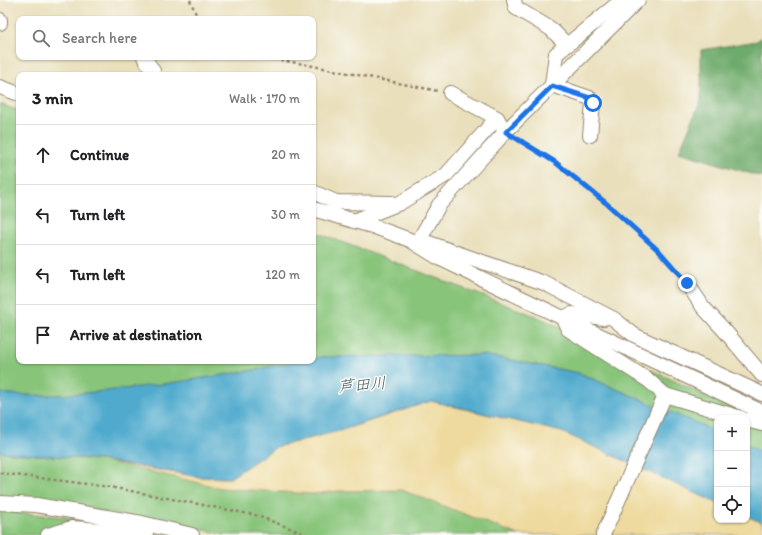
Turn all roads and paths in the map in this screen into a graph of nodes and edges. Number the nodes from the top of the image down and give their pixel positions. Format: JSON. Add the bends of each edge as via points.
{"nodes":[{"id":1,"x":190,"y":0,"type":"edge"},
{"id":2,"x":514,"y":0,"type":"edge"},
{"id":3,"x":622,"y":0,"type":"edge"},
{"id":4,"x":638,"y":0,"type":"edge"},
{"id":5,"x":197,"y":16,"type":"edge"},
{"id":6,"x":0,"y":20,"type":"edge"},
{"id":7,"x":0,"y":23,"type":"edge"},
{"id":8,"x":567,"y":46,"type":"junction"},
{"id":9,"x":146,"y":60,"type":"edge"},
{"id":10,"x":278,"y":60,"type":"edge"},
{"id":11,"x":153,"y":72,"type":"edge"},
{"id":12,"x":552,"y":86,"type":"junction"},
{"id":13,"x":0,"y":87,"type":"edge"},
{"id":14,"x":16,"y":93,"type":"edge"},
{"id":15,"x":450,"y":93,"type":"joint"},
{"id":16,"x":497,"y":118,"type":"junction"},
{"id":17,"x":506,"y":132,"type":"junction"},
{"id":18,"x":590,"y":135,"type":"dead end"},
{"id":19,"x":316,"y":193,"type":"edge"},
{"id":20,"x":400,"y":203,"type":"junction"},
{"id":21,"x":316,"y":210,"type":"edge"},
{"id":22,"x":354,"y":221,"type":"junction"},
{"id":23,"x":414,"y":242,"type":"junction"},
{"id":24,"x":687,"y":283,"type":"joint"},
{"id":25,"x":563,"y":318,"type":"junction"},
{"id":26,"x":614,"y":319,"type":"junction"},
{"id":27,"x":762,"y":375,"type":"edge"},
{"id":28,"x":762,"y":394,"type":"edge"},
{"id":29,"x":663,"y":399,"type":"junction"},
{"id":30,"x":762,"y":412,"type":"edge"},
{"id":31,"x":729,"y":415,"type":"edge"},
{"id":32,"x":750,"y":421,"type":"edge"},
{"id":33,"x":762,"y":424,"type":"edge"},
{"id":34,"x":0,"y":473,"type":"edge"},
{"id":35,"x":0,"y":502,"type":"edge"},
{"id":36,"x":146,"y":530,"type":"edge"},
{"id":37,"x":48,"y":535,"type":"edge"},
{"id":38,"x":192,"y":535,"type":"edge"},
{"id":39,"x":308,"y":535,"type":"edge"},
{"id":40,"x":603,"y":535,"type":"edge"}],
"edges":[{"from":1,"to":5,"type":"path"},
{"from":2,"to":8,"type":"street","via":[[516,8],[551,28]]},
{"from":3,"to":8,"type":"street"},
{"from":4,"to":12,"type":"street"},
{"from":6,"to":7,"type":"street"},
{"from":8,"to":12,"type":"street","via":[[556,54]]},
{"from":9,"to":11,"type":"street"},
{"from":10,"to":15,"type":"path"},
{"from":12,"to":17,"type":"street"},
{"from":12,"to":18,"type":"street","via":[[590,98],[593,103]]},
{"from":13,"to":14,"type":"street"},
{"from":15,"to":16,"type":"street"},
{"from":16,"to":17,"type":"street"},
{"from":16,"to":20,"type":"street","via":[[446,175]]},
{"from":17,"to":23,"type":"street","via":[[439,205]]},
{"from":17,"to":24,"type":"path","via":[[555,162],[606,203],[659,251]]},
{"from":19,"to":20,"type":"street","via":[[336,202]]},
{"from":20,"to":22,"type":"street"},
{"from":21,"to":22,"type":"street"},
{"from":22,"to":23,"type":"street"},
{"from":23,"to":25,"type":"street","via":[[439,258]]},
{"from":23,"to":26,"type":"street","via":[[430,242],[544,283]]},
{"from":24,"to":27,"type":"street","via":[[703,307]]},
{"from":25,"to":26,"type":"street","via":[[572,314]]},
{"from":25,"to":29,"type":"street","via":[[568,329],[648,380]]},
{"from":25,"to":30,"type":"street"},
{"from":26,"to":28,"type":"street","via":[[634,335]]},
{"from":29,"to":31,"type":"street"},
{"from":29,"to":40,"type":"street"},
{"from":32,"to":33,"type":"street"},
{"from":34,"to":39,"type":"path","via":[[110,487],[255,515]]},
{"from":35,"to":36,"type":"street","via":[[36,505]]},
{"from":36,"to":37,"type":"street","via":[[72,528]]},
{"from":36,"to":38,"type":"street"}]}
